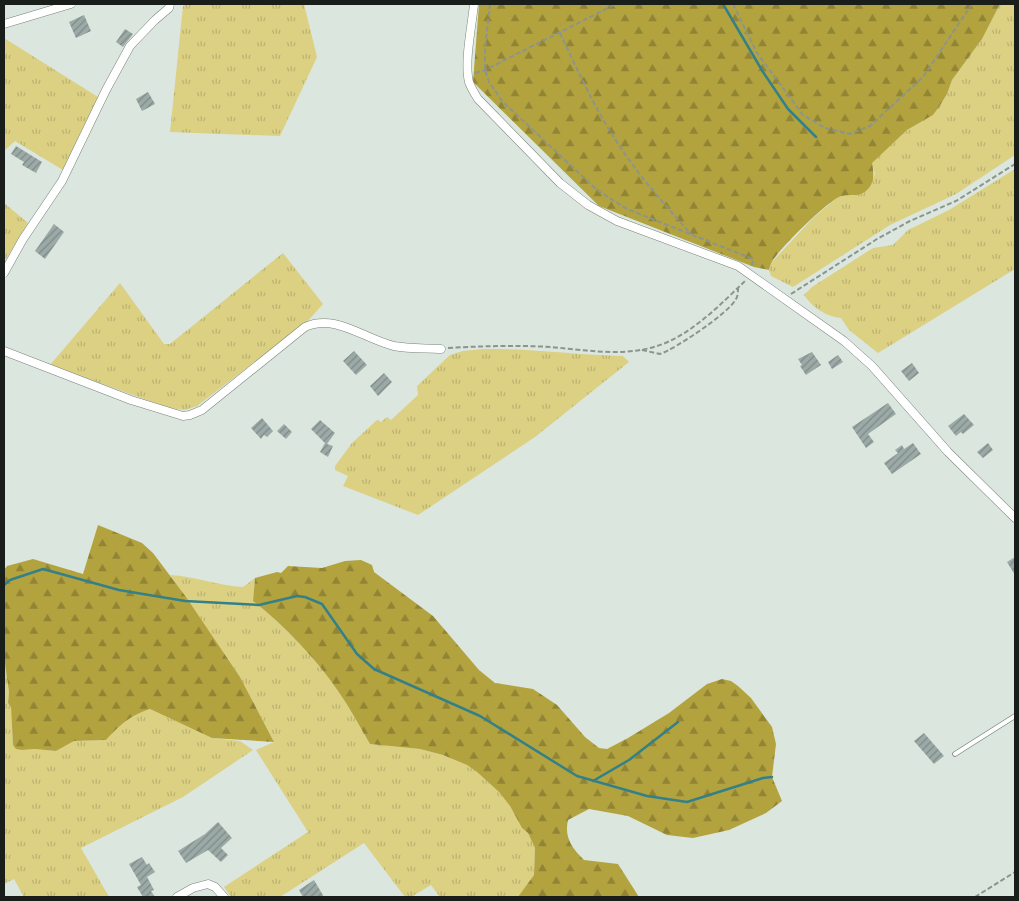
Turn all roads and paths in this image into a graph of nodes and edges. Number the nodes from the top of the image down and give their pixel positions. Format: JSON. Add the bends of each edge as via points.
{"nodes":[{"id":1,"x":71,"y":4,"type":"edge"},
{"id":2,"x":170,"y":4,"type":"edge"},
{"id":3,"x":474,"y":4,"type":"edge"},
{"id":4,"x":490,"y":4,"type":"edge"},
{"id":5,"x":616,"y":4,"type":"edge"},
{"id":6,"x":733,"y":4,"type":"edge"},
{"id":7,"x":972,"y":4,"type":"edge"},
{"id":8,"x":4,"y":24,"type":"edge"},
{"id":9,"x":560,"y":33,"type":"junction"},
{"id":10,"x":485,"y":70,"type":"junction"},
{"id":11,"x":468,"y":75,"type":"junction"},
{"id":12,"x":1015,"y":164,"type":"edge"},
{"id":13,"x":692,"y":235,"type":"junction"},
{"id":14,"x":4,"y":273,"type":"edge"},
{"id":15,"x":751,"y":275,"type":"junction"},
{"id":16,"x":738,"y":288,"type":"junction"},
{"id":17,"x":785,"y":299,"type":"junction"},
{"id":18,"x":441,"y":349,"type":"joint"},
{"id":19,"x":642,"y":350,"type":"junction"},
{"id":20,"x":4,"y":351,"type":"edge"},
{"id":21,"x":1015,"y":518,"type":"edge"},
{"id":22,"x":1015,"y":716,"type":"edge"},
{"id":23,"x":955,"y":754,"type":"dead end"},
{"id":24,"x":1015,"y":872,"type":"edge"},
{"id":25,"x":177,"y":897,"type":"edge"},
{"id":26,"x":224,"y":897,"type":"edge"},
{"id":27,"x":975,"y":897,"type":"edge"}],
"edges":[{"from":1,"to":8,"type":"street"},
{"from":2,"to":14,"type":"street","via":[[170,8],[130,46],[62,180]]},
{"from":3,"to":11,"type":"street"},
{"from":4,"to":10,"type":"path"},
{"from":5,"to":9,"type":"path"},
{"from":6,"to":7,"type":"path","via":[[757,53],[803,115],[825,128],[850,134],[870,126],[923,77]]},
{"from":9,"to":10,"type":"path"},
{"from":9,"to":13,"type":"path","via":[[592,101],[622,150],[651,190]]},
{"from":10,"to":11,"type":"path"},
{"from":10,"to":13,"type":"path","via":[[502,100],[597,190],[628,209]]},
{"from":11,"to":15,"type":"street","via":[[478,99],[560,183],[588,205],[617,221],[732,263]]},
{"from":12,"to":17,"type":"path","via":[[956,201],[876,239]]},
{"from":13,"to":15,"type":"path","via":[[753,259]]},
{"from":15,"to":16,"type":"path"},
{"from":15,"to":17,"type":"street"},
{"from":16,"to":19,"type":"path","via":[[698,324],[669,342]]},
{"from":16,"to":19,"type":"path","via":[[736,299],[727,309],[685,341],[660,354]]},
{"from":17,"to":21,"type":"street","via":[[858,354],[948,452]]},
{"from":18,"to":19,"type":"path","via":[[508,346],[617,352]]},
{"from":18,"to":20,"type":"street","via":[[394,346],[348,328],[325,322],[314,323],[304,327],[202,410],[183,416]]},
{"from":22,"to":23,"type":"lane"},
{"from":24,"to":27,"type":"path"},
{"from":25,"to":26,"type":"street","via":[[208,884]]}]}
